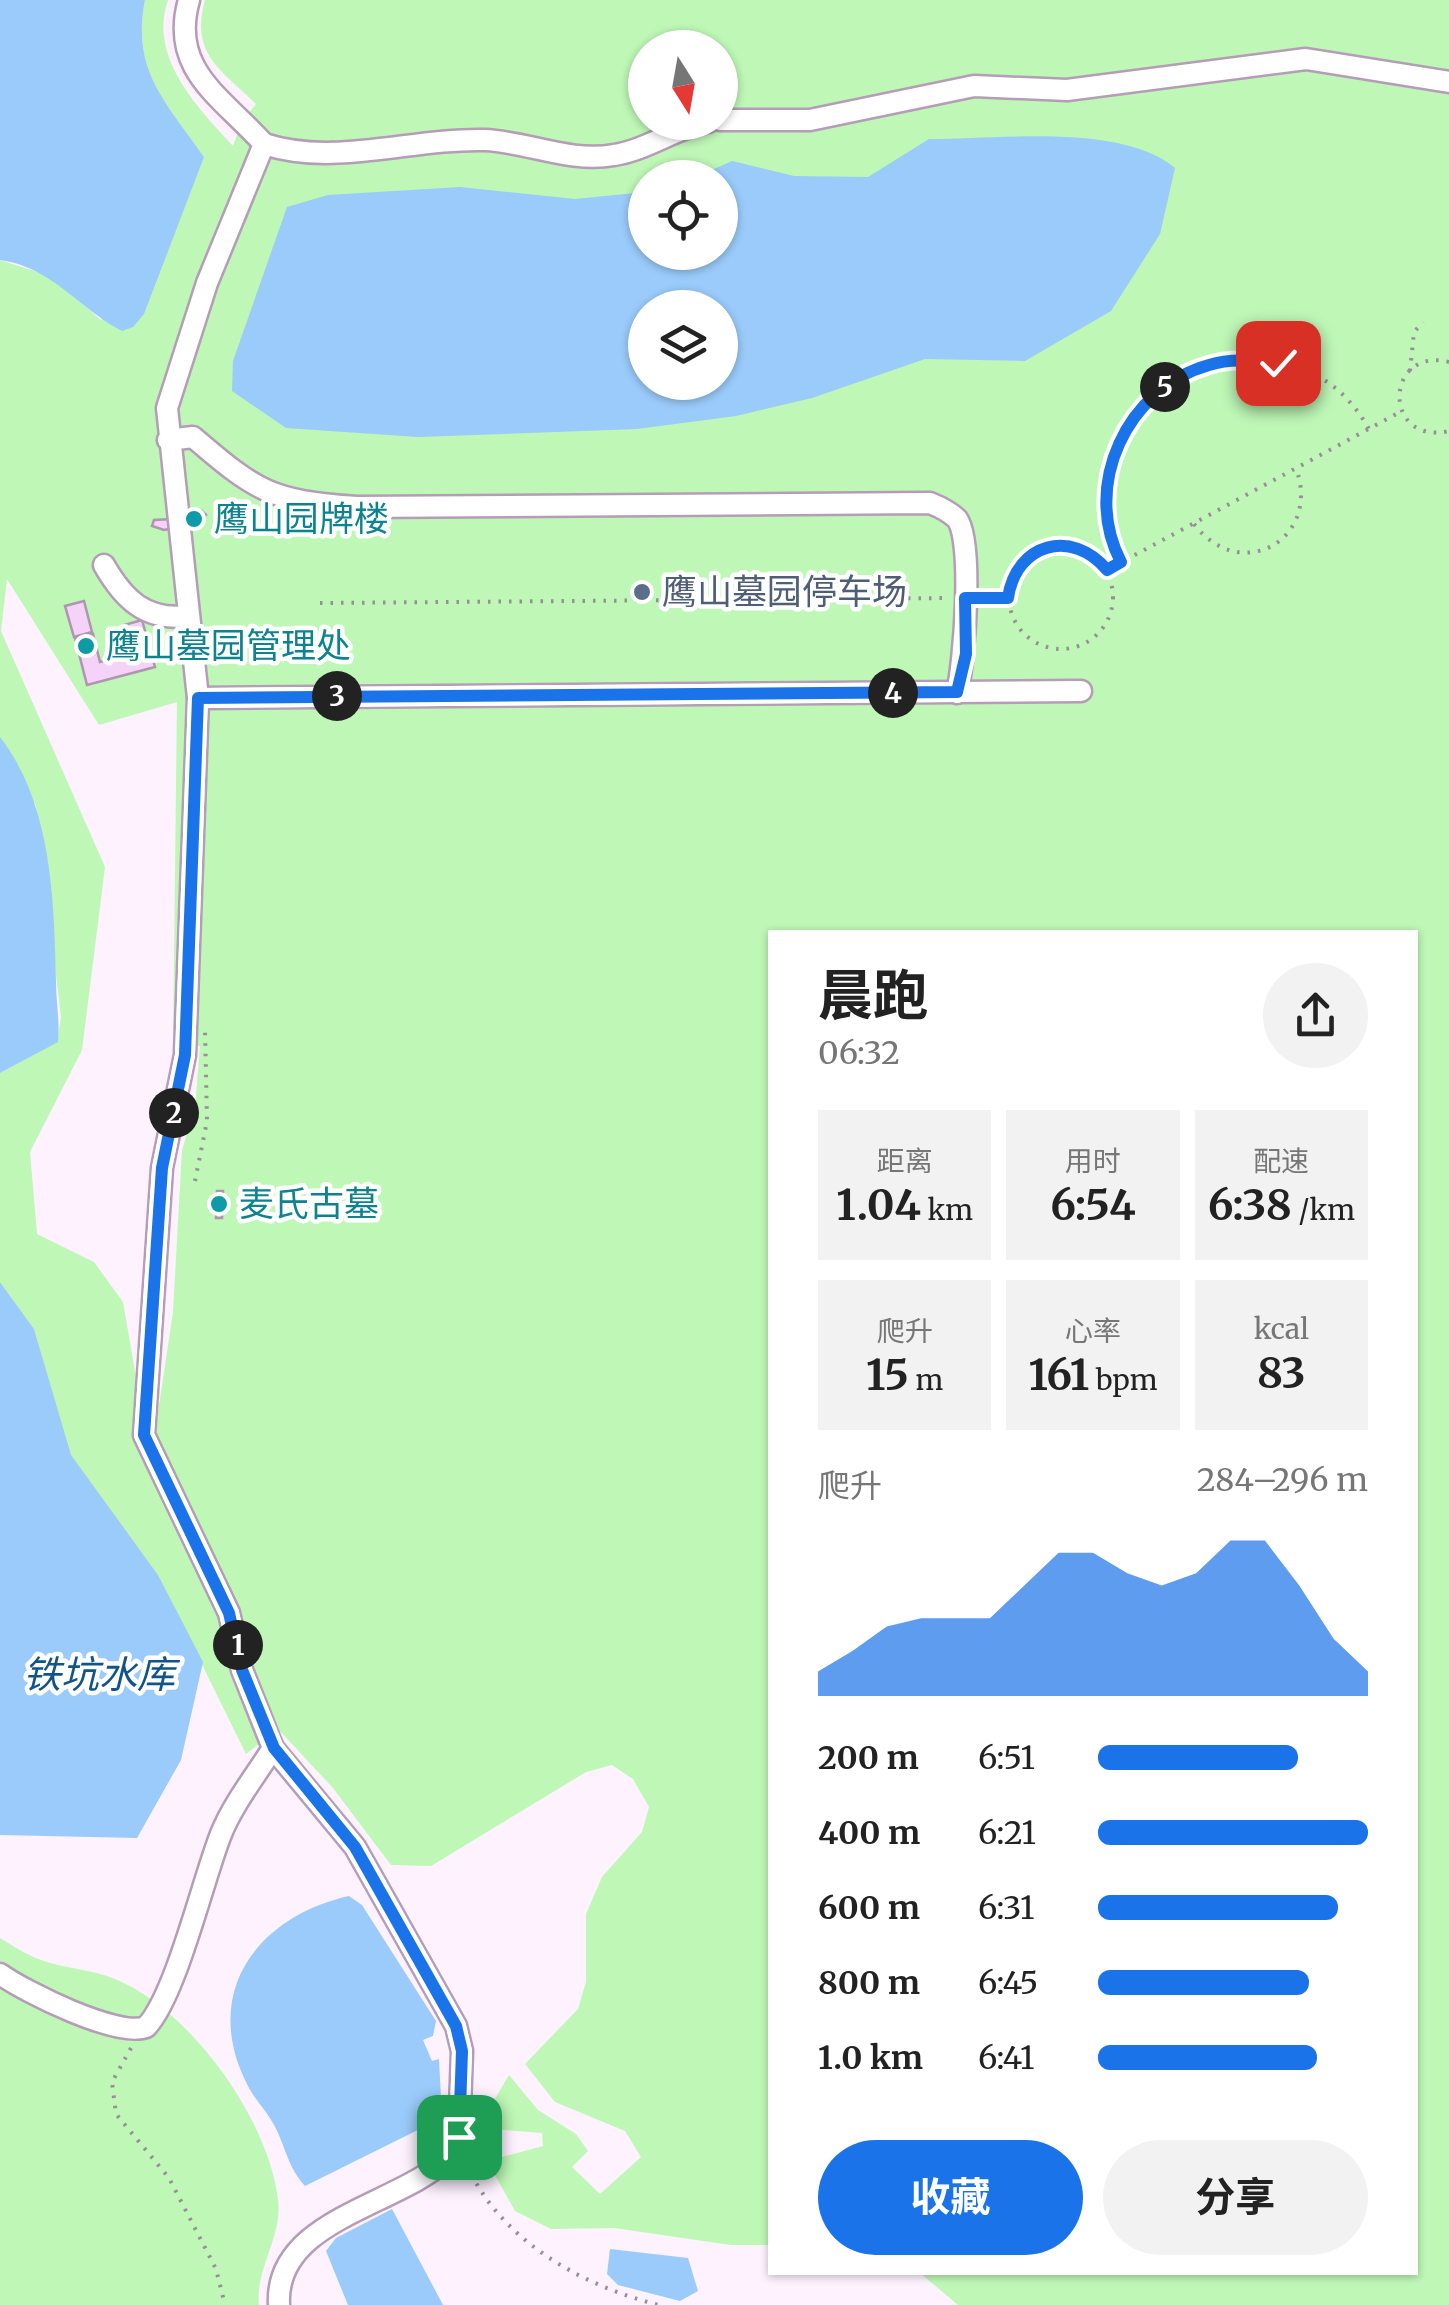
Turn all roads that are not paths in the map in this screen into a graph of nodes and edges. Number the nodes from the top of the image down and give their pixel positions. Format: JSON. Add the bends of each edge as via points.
{"nodes":[{"id":1,"x":189,"y":0,"type":"edge"},
{"id":2,"x":1449,"y":82,"type":"edge"},
{"id":3,"x":738,"y":120,"type":"edge"},
{"id":4,"x":657,"y":140,"type":"edge"},
{"id":5,"x":264,"y":144,"type":"junction"},
{"id":6,"x":168,"y":440,"type":"junction"},
{"id":7,"x":104,"y":565,"type":"dead end"},
{"id":8,"x":188,"y":616,"type":"junction"},
{"id":9,"x":1081,"y":691,"type":"dead end"},
{"id":10,"x":957,"y":692,"type":"junction"},
{"id":11,"x":198,"y":698,"type":"junction"},
{"id":12,"x":274,"y":1748,"type":"junction"},
{"id":13,"x":0,"y":1974,"type":"edge"},
{"id":14,"x":279,"y":2305,"type":"edge"}],
"edges":[{"from":1,"to":5,"type":"street","via":[[182,33],[191,65]]},
{"from":2,"to":3,"type":"street","via":[[1306,59],[1068,90],[974,86],[810,120]]},
{"from":4,"to":5,"type":"street","via":[[582,158],[487,140],[326,154],[294,154]]},
{"from":5,"to":6,"type":"street","via":[[175,373]]},
{"from":6,"to":8,"type":"street"},
{"from":6,"to":10,"type":"street","via":[[193,437],[236,476],[297,503],[930,503],[945,509],[964,532],[966,654]]},
{"from":7,"to":8,"type":"street","via":[[135,606],[168,618]]},
{"from":8,"to":11,"type":"street"},
{"from":9,"to":10,"type":"street"},
{"from":10,"to":11,"type":"street"},
{"from":11,"to":12,"type":"street","via":[[185,1055],[162,1168],[143,1417],[148,1452],[182,1508],[229,1613],[242,1670]]},
{"from":12,"to":13,"type":"street","via":[[223,1828],[189,1932],[146,2028],[130,2030],[67,2008]]},
{"from":12,"to":14,"type":"street","via":[[355,1847],[456,2026],[462,2051],[459,2137],[444,2162],[302,2243],[278,2286]]}]}
